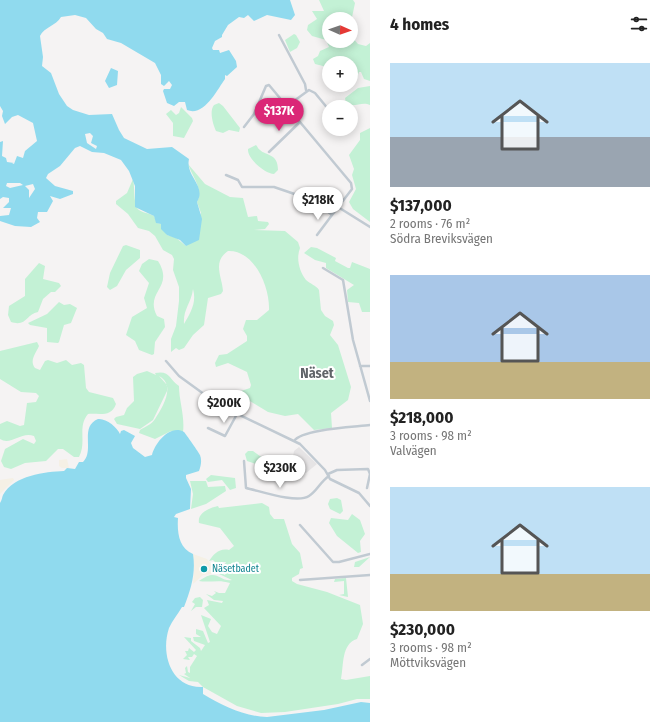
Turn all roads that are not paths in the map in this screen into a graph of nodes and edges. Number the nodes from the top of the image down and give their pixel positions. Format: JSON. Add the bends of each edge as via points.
{"nodes":[{"id":1,"x":278,"y":35,"type":"dead end"},
{"id":2,"x":306,"y":90,"type":"junction"},
{"id":3,"x":322,"y":102,"type":"edge"},
{"id":4,"x":286,"y":106,"type":"junction"},
{"id":5,"x":300,"y":122,"type":"junction"},
{"id":6,"x":244,"y":127,"type":"dead end"},
{"id":7,"x":269,"y":152,"type":"dead end"},
{"id":8,"x":226,"y":175,"type":"dead end"},
{"id":9,"x":338,"y":206,"type":"junction"},
{"id":10,"x":332,"y":215,"type":"junction"},
{"id":11,"x":370,"y":227,"type":"edge"},
{"id":12,"x":317,"y":235,"type":"dead end"},
{"id":13,"x":324,"y":268,"type":"dead end"},
{"id":14,"x":166,"y":361,"type":"dead end"},
{"id":15,"x":360,"y":366,"type":"junction"},
{"id":16,"x":370,"y":366,"type":"edge"},
{"id":17,"x":370,"y":401,"type":"edge"},
{"id":18,"x":237,"y":414,"type":"junction"},
{"id":19,"x":370,"y":425,"type":"edge"},
{"id":20,"x":208,"y":428,"type":"dead end"},
{"id":21,"x":294,"y":441,"type":"junction"},
{"id":22,"x":244,"y":461,"type":"dead end"},
{"id":23,"x":328,"y":475,"type":"junction"},
{"id":24,"x":367,"y":488,"type":"dead end"},
{"id":25,"x":370,"y":506,"type":"edge"},
{"id":26,"x":300,"y":526,"type":"dead end"},
{"id":27,"x":370,"y":554,"type":"edge"},
{"id":28,"x":370,"y":575,"type":"edge"},
{"id":29,"x":300,"y":580,"type":"dead end"},
{"id":30,"x":370,"y":658,"type":"edge"},
{"id":31,"x":362,"y":665,"type":"dead end"}],
"edges":[{"from":1,"to":2,"type":"street"},
{"from":2,"to":3,"type":"street","via":[[315,93]]},
{"from":2,"to":4,"type":"street"},
{"from":4,"to":5,"type":"street"},
{"from":4,"to":6,"type":"street","via":[[270,85],[267,85],[254,114]]},
{"from":5,"to":7,"type":"street"},
{"from":5,"to":9,"type":"street","via":[[352,185]]},
{"from":8,"to":10,"type":"street","via":[[238,180],[242,187],[272,187],[313,200]]},
{"from":9,"to":10,"type":"street"},
{"from":9,"to":11,"type":"street"},
{"from":10,"to":12,"type":"street"},
{"from":13,"to":15,"type":"street","via":[[343,280]]},
{"from":14,"to":18,"type":"street","via":[[184,380],[219,405]]},
{"from":15,"to":16,"type":"street"},
{"from":15,"to":17,"type":"street"},
{"from":18,"to":20,"type":"street","via":[[225,436]]},
{"from":18,"to":21,"type":"street"},
{"from":19,"to":21,"type":"street","via":[[310,433]]},
{"from":21,"to":23,"type":"street","via":[[308,452]]},
{"from":22,"to":23,"type":"street","via":[[246,488],[290,498],[300,499],[308,496]]},
{"from":23,"to":24,"type":"street","via":[[336,470],[368,469],[370,474]]},
{"from":23,"to":25,"type":"street","via":[[332,480],[359,493]]},
{"from":26,"to":27,"type":"street","via":[[333,562]]},
{"from":28,"to":29,"type":"street"},
{"from":30,"to":31,"type":"street"}]}
